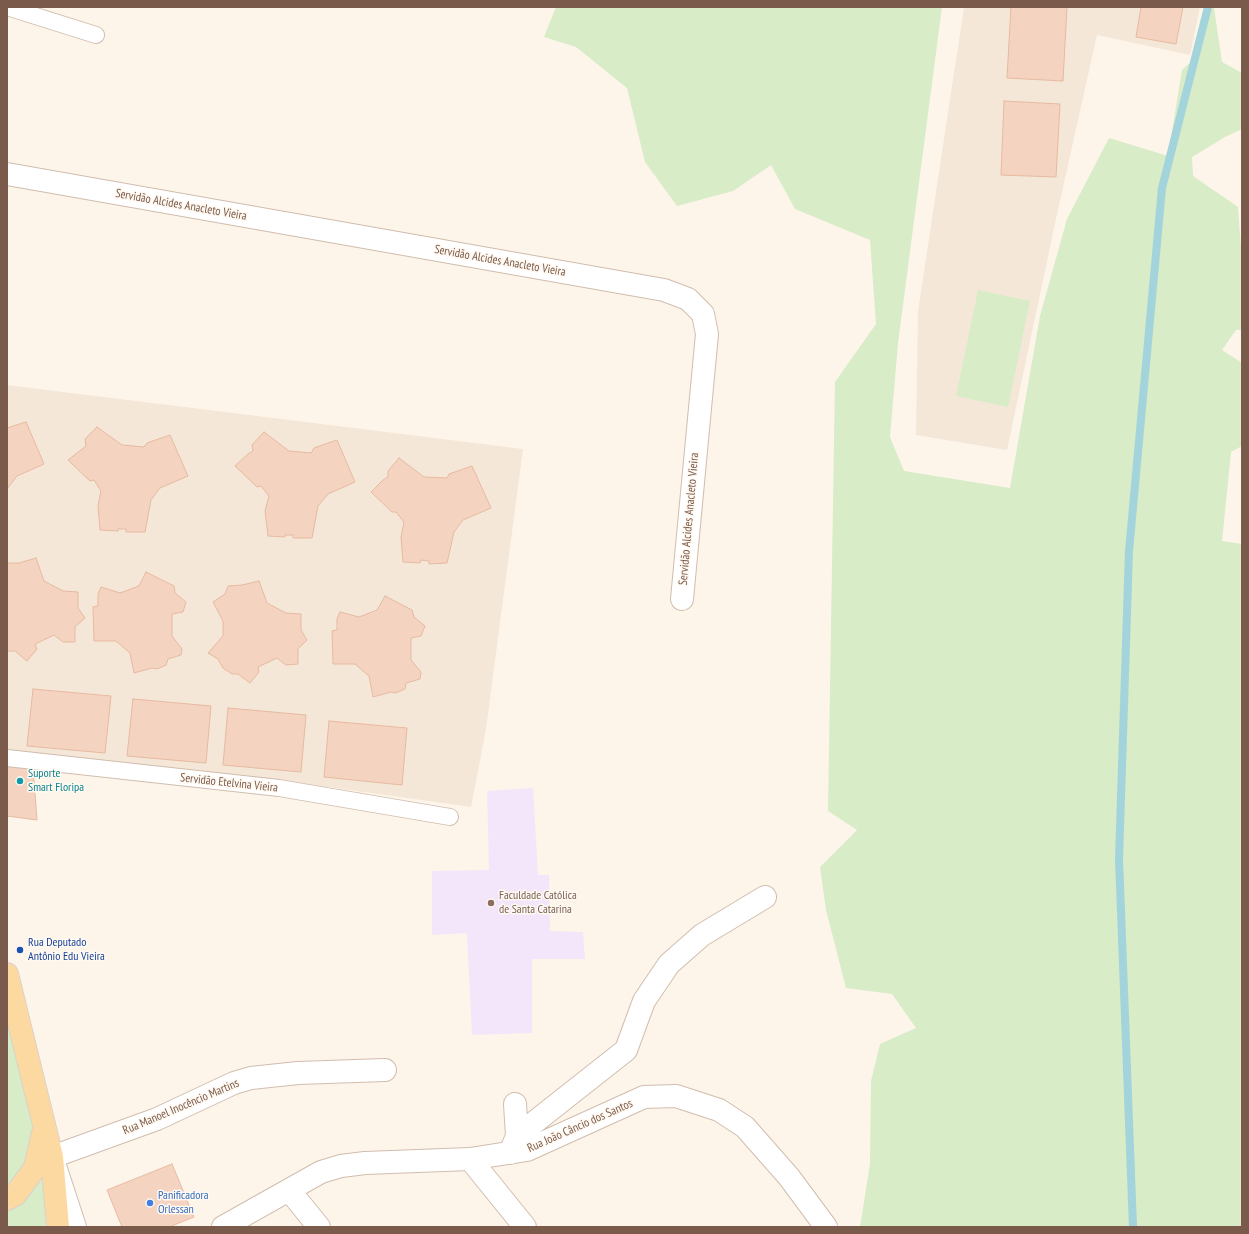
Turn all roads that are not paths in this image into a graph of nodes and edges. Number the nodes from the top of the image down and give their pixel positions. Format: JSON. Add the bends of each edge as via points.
{"nodes":[{"id":1,"x":8,"y":7,"type":"edge"},
{"id":2,"x":96,"y":35,"type":"dead end"},
{"id":3,"x":7,"y":174,"type":"edge"},
{"id":4,"x":682,"y":599,"type":"dead end"},
{"id":5,"x":7,"y":758,"type":"edge"},
{"id":6,"x":450,"y":817,"type":"dead end"},
{"id":7,"x":765,"y":897,"type":"dead end"},
{"id":8,"x":7,"y":974,"type":"edge"},
{"id":9,"x":385,"y":1070,"type":"dead end"},
{"id":10,"x":515,"y":1104,"type":"dead end"},
{"id":11,"x":45,"y":1125,"type":"junction"},
{"id":12,"x":514,"y":1144,"type":"junction"},
{"id":13,"x":52,"y":1157,"type":"junction"},
{"id":14,"x":470,"y":1159,"type":"junction"},
{"id":15,"x":289,"y":1190,"type":"junction"},
{"id":16,"x":7,"y":1199,"type":"edge"},
{"id":17,"x":58,"y":1227,"type":"edge"},
{"id":18,"x":75,"y":1227,"type":"edge"},
{"id":19,"x":223,"y":1227,"type":"edge"},
{"id":20,"x":319,"y":1227,"type":"edge"},
{"id":21,"x":525,"y":1227,"type":"edge"},
{"id":22,"x":826,"y":1227,"type":"edge"}],
"edges":[{"from":1,"to":2,"type":"lane"},
{"from":3,"to":4,"type":"street","name":"Servidão Alcides Anacleto Vieira","via":[[664,290],[688,299],[703,314],[706,334]]},
{"from":5,"to":6,"type":"lane","name":"Servidão Etelvina Vieira","via":[[279,788]]},
{"from":7,"to":12,"type":"street","via":[[702,935],[669,964],[644,1001],[626,1050]]},
{"from":8,"to":11,"type":"main road"},
{"from":9,"to":13,"type":"street","name":"Rua Manoel Inocêncio Martins","via":[[298,1073],[251,1078],[156,1119]]},
{"from":10,"to":12,"type":"street"},
{"from":11,"to":13,"type":"main road"},
{"from":11,"to":16,"type":"main road","via":[[35,1168],[15,1195]]},
{"from":12,"to":14,"type":"street","name":"Rua João Câncio dos Santos"},
{"from":12,"to":22,"type":"street","name":"Rua João Câncio dos Santos","via":[[527,1150],[644,1097],[676,1096],[720,1110],[745,1126],[789,1177]]},
{"from":13,"to":17,"type":"main road"},
{"from":13,"to":18,"type":"street"},
{"from":14,"to":15,"type":"street","name":"Rua João Câncio dos Santos","via":[[341,1166],[321,1172]]},
{"from":14,"to":21,"type":"street"},
{"from":15,"to":19,"type":"street","name":"Rua João Câncio dos Santos"},
{"from":15,"to":20,"type":"street"}]}
